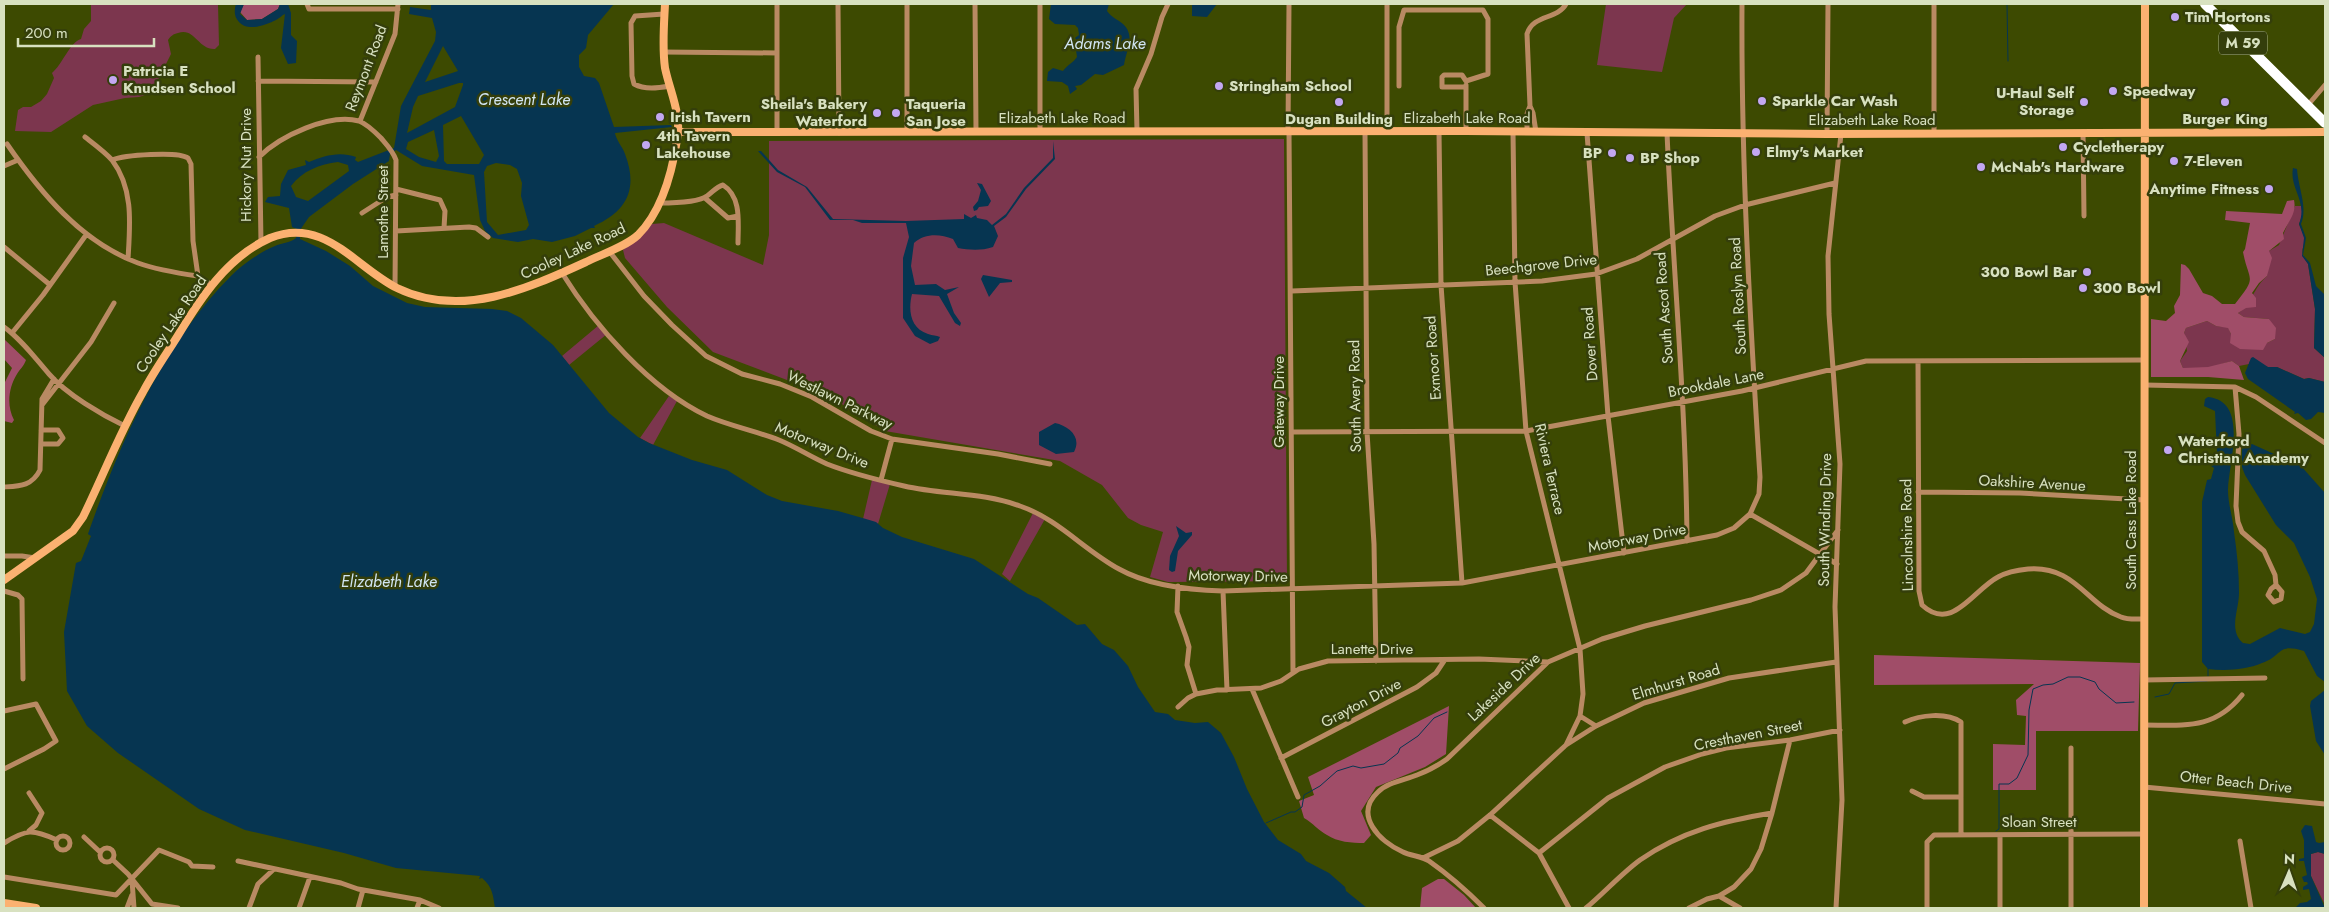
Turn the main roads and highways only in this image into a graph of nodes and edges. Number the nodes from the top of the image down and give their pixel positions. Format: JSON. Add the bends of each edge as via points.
{"nodes":[{"id":1,"x":665,"y":4,"type":"edge"},
{"id":2,"x":2145,"y":4,"type":"edge"},
{"id":3,"x":2205,"y":4,"type":"edge"},
{"id":4,"x":2325,"y":123,"type":"edge"},
{"id":5,"x":678,"y":132,"type":"junction"},
{"id":6,"x":2146,"y":132,"type":"junction"},
{"id":7,"x":2325,"y":132,"type":"edge"},
{"id":8,"x":4,"y":580,"type":"edge"},
{"id":9,"x":4,"y":903,"type":"edge"},
{"id":10,"x":36,"y":908,"type":"edge"},
{"id":11,"x":2144,"y":908,"type":"edge"}],
"edges":[{"from":1,"to":5,"type":"main road","via":[[664,52]]},
{"from":2,"to":6,"type":"main road","name":"South Cass Lake Road"},
{"from":3,"to":4,"type":"highway","number":"M 59"},
{"from":5,"to":6,"type":"main road","name":"Elizabeth Lake Road"},
{"from":5,"to":8,"type":"main road","name":"Cooley Lake Road","via":[[672,166],[655,214],[636,237],[562,273],[500,297],[434,299],[416,295],[395,287],[339,246],[320,238],[298,234],[275,236],[260,243],[231,265],[189,317],[142,393],[83,517],[73,531]]},
{"from":6,"to":7,"type":"main road","name":"Elizabeth Lake Road"},
{"from":6,"to":11,"type":"main road","name":"South Cass Lake Road"},
{"from":9,"to":10,"type":"main road"}]}
